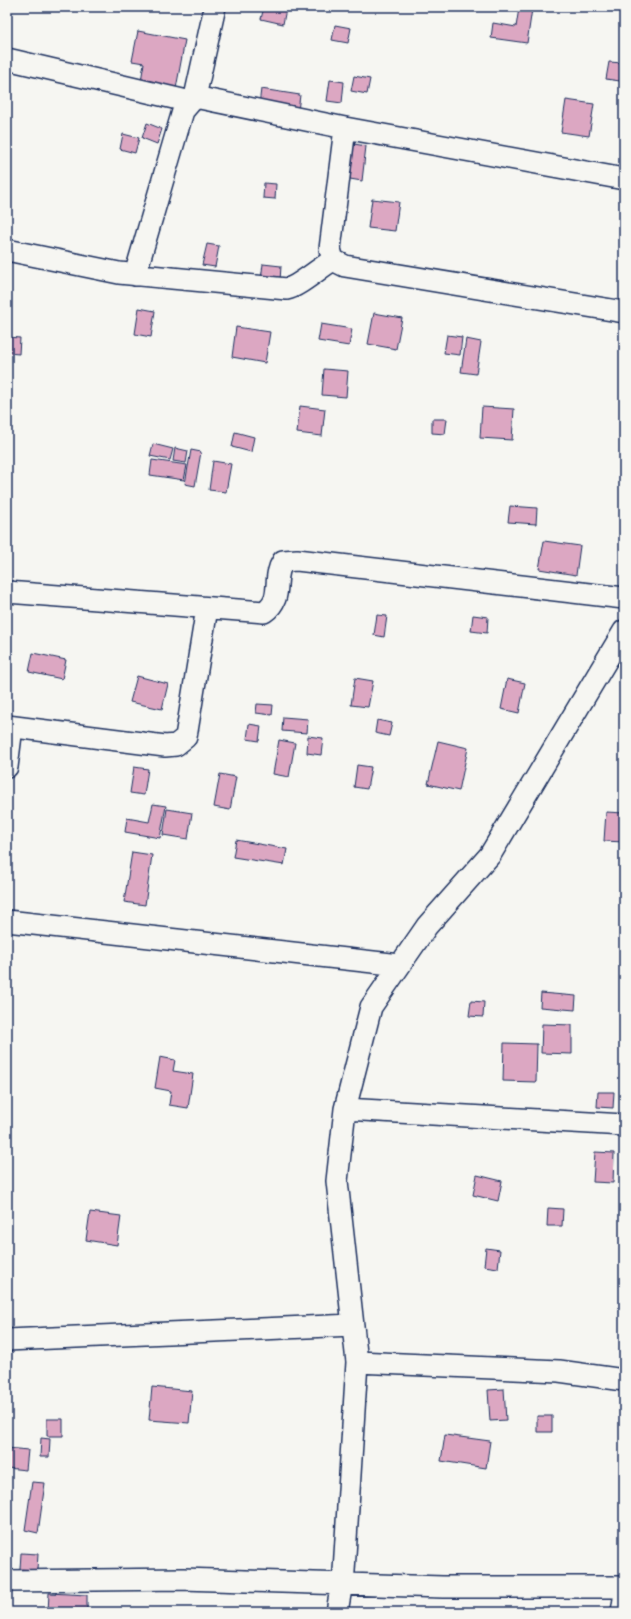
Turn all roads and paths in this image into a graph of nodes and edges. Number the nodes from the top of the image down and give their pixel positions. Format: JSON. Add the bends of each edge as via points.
{"nodes":[{"id":1,"x":215,"y":7,"type":"edge"},
{"id":2,"x":7,"y":59,"type":"edge"},
{"id":3,"x":193,"y":99,"type":"junction"},
{"id":4,"x":346,"y":128,"type":"junction"},
{"id":5,"x":624,"y":179,"type":"edge"},
{"id":6,"x":7,"y":250,"type":"edge"},
{"id":7,"x":333,"y":260,"type":"junction"},
{"id":8,"x":135,"y":275,"type":"junction"},
{"id":9,"x":624,"y":312,"type":"edge"},
{"id":10,"x":7,"y":592,"type":"edge"},
{"id":11,"x":624,"y":598,"type":"edge"},
{"id":12,"x":207,"y":608,"type":"junction"},
{"id":13,"x":624,"y":631,"type":"edge"},
{"id":14,"x":9,"y":727,"type":"edge"},
{"id":15,"x":7,"y":767,"type":"edge"},
{"id":16,"x":7,"y":921,"type":"edge"},
{"id":17,"x":400,"y":965,"type":"junction"},
{"id":18,"x":345,"y":1109,"type":"junction"},
{"id":19,"x":624,"y":1126,"type":"edge"},
{"id":20,"x":353,"y":1325,"type":"junction"},
{"id":21,"x":7,"y":1340,"type":"edge"},
{"id":22,"x":357,"y":1362,"type":"junction"},
{"id":23,"x":624,"y":1380,"type":"edge"},
{"id":24,"x":7,"y":1581,"type":"edge"},
{"id":25,"x":342,"y":1583,"type":"junction"},
{"id":26,"x":624,"y":1587,"type":"edge"},
{"id":27,"x":624,"y":1599,"type":"edge"},
{"id":28,"x":337,"y":1612,"type":"edge"},
{"id":29,"x":622,"y":1612,"type":"edge"}],
"edges":[{"from":1,"to":3,"type":"street"},
{"from":2,"to":3,"type":"street"},
{"from":3,"to":4,"type":"street"},
{"from":3,"to":8,"type":"street","via":[[183,111]]},
{"from":4,"to":5,"type":"street"},
{"from":4,"to":7,"type":"street","via":[[330,249]]},
{"from":6,"to":8,"type":"street"},
{"from":7,"to":8,"type":"street","via":[[298,285],[287,289]]},
{"from":7,"to":9,"type":"street","via":[[345,266]]},
{"from":10,"to":12,"type":"street"},
{"from":11,"to":12,"type":"street","via":[[297,560],[283,561],[278,568],[276,599],[272,607],[264,612]]},
{"from":12,"to":14,"type":"street","via":[[186,737],[176,745],[165,746]]},
{"from":13,"to":17,"type":"street","via":[[490,855],[427,926]]},
{"from":14,"to":15,"type":"street"},
{"from":16,"to":17,"type":"street"},
{"from":17,"to":18,"type":"street","via":[[371,1007]]},
{"from":18,"to":19,"type":"street"},
{"from":18,"to":20,"type":"street","via":[[337,1181]]},
{"from":20,"to":21,"type":"street"},
{"from":20,"to":22,"type":"street"},
{"from":22,"to":23,"type":"street","via":[[559,1370]]},
{"from":22,"to":25,"type":"street"},
{"from":24,"to":25,"type":"street","via":[[182,1579]]},
{"from":25,"to":26,"type":"street","via":[[443,1587]]},
{"from":25,"to":28,"type":"street"},
{"from":27,"to":29,"type":"street"}]}
